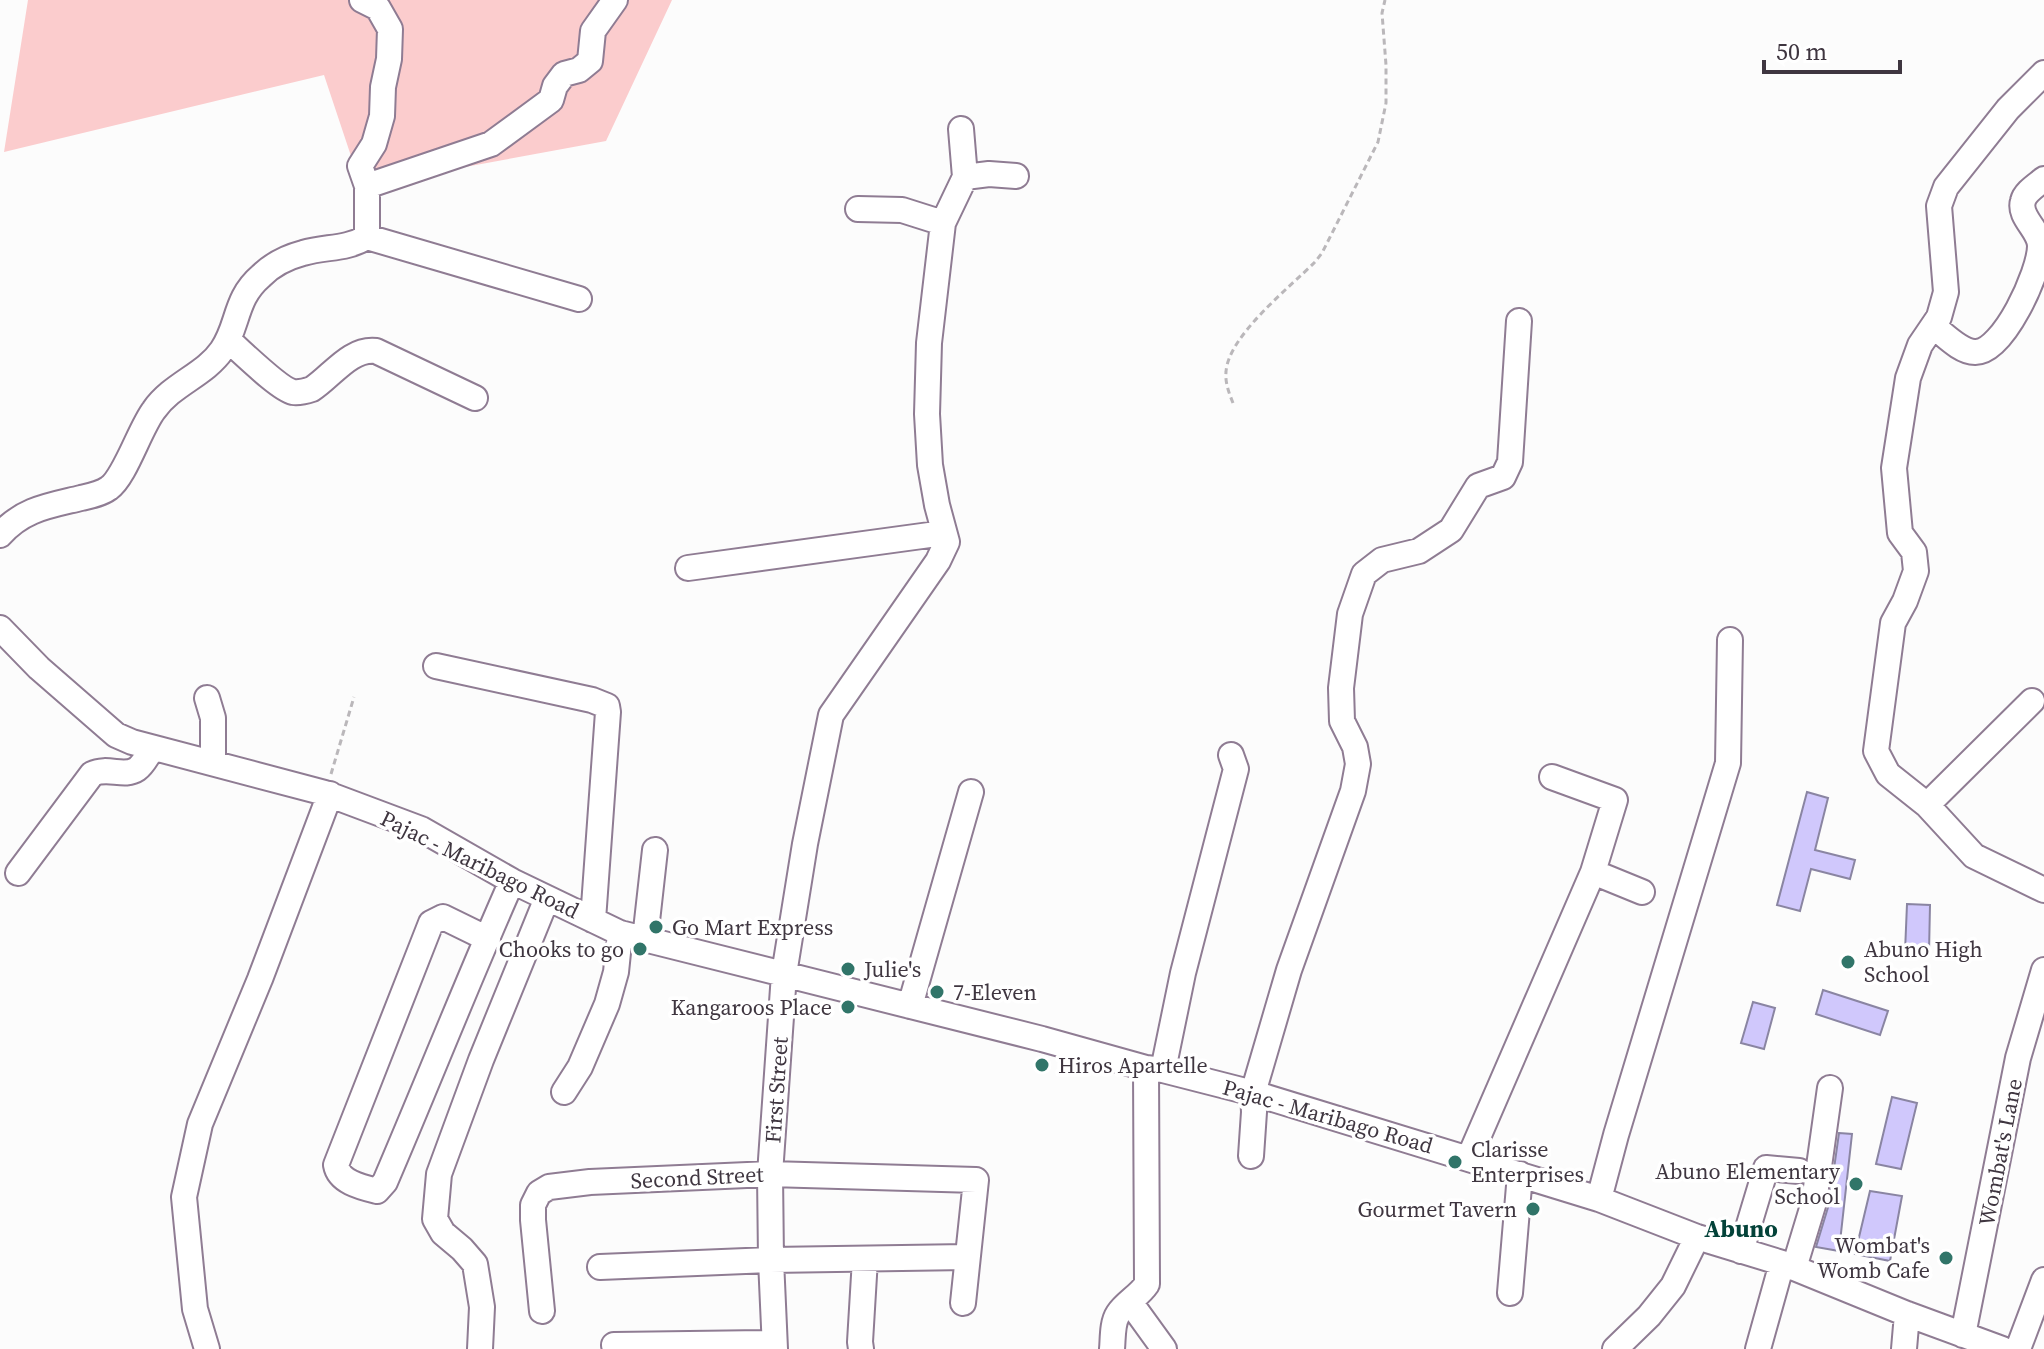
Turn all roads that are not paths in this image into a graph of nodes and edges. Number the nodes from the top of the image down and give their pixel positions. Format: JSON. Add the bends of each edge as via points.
{"nodes":[{"id":1,"x":615,"y":0,"type":"edge"},
{"id":2,"x":370,"y":1,"type":"edge"},
{"id":3,"x":2044,"y":73,"type":"edge"},
{"id":4,"x":961,"y":129,"type":"dead end"},
{"id":5,"x":1016,"y":176,"type":"dead end"},
{"id":6,"x":965,"y":177,"type":"junction"},
{"id":7,"x":2044,"y":179,"type":"edge"},
{"id":8,"x":367,"y":186,"type":"junction"},
{"id":9,"x":858,"y":209,"type":"dead end"},
{"id":10,"x":943,"y":223,"type":"junction"},
{"id":11,"x":367,"y":237,"type":"junction"},
{"id":12,"x":579,"y":299,"type":"dead end"},
{"id":13,"x":1519,"y":321,"type":"dead end"},
{"id":14,"x":1933,"y":326,"type":"junction"},
{"id":15,"x":228,"y":340,"type":"junction"},
{"id":16,"x":475,"y":398,"type":"dead end"},
{"id":17,"x":944,"y":533,"type":"junction"},
{"id":18,"x":0,"y":535,"type":"edge"},
{"id":19,"x":688,"y":568,"type":"dead end"},
{"id":20,"x":0,"y":628,"type":"edge"},
{"id":21,"x":1730,"y":640,"type":"dead end"},
{"id":22,"x":436,"y":666,"type":"dead end"},
{"id":23,"x":207,"y":698,"type":"dead end"},
{"id":24,"x":2032,"y":701,"type":"dead end"},
{"id":25,"x":153,"y":748,"type":"junction"},
{"id":26,"x":1231,"y":755,"type":"dead end"},
{"id":27,"x":213,"y":763,"type":"junction"},
{"id":28,"x":1552,"y":777,"type":"dead end"},
{"id":29,"x":971,"y":792,"type":"dead end"},
{"id":30,"x":328,"y":793,"type":"junction"},
{"id":31,"x":1927,"y":805,"type":"junction"},
{"id":32,"x":655,"y":850,"type":"dead end"},
{"id":33,"x":1593,"y":872,"type":"junction"},
{"id":34,"x":18,"y":873,"type":"dead end"},
{"id":35,"x":512,"y":881,"type":"junction"},
{"id":36,"x":2044,"y":890,"type":"edge"},
{"id":37,"x":1642,"y":892,"type":"dead end"},
{"id":38,"x":547,"y":898,"type":"junction"},
{"id":39,"x":593,"y":920,"type":"junction"},
{"id":40,"x":620,"y":933,"type":"junction"},
{"id":41,"x":488,"y":939,"type":"junction"},
{"id":42,"x":645,"y":939,"type":"junction"},
{"id":43,"x":2044,"y":970,"type":"edge"},
{"id":44,"x":784,"y":974,"type":"junction"},
{"id":45,"x":910,"y":1006,"type":"junction"},
{"id":46,"x":1154,"y":1069,"type":"junction"},
{"id":47,"x":1830,"y":1088,"type":"dead end"},
{"id":48,"x":564,"y":1092,"type":"dead end"},
{"id":49,"x":1253,"y":1093,"type":"junction"},
{"id":50,"x":1251,"y":1156,"type":"dead end"},
{"id":51,"x":1469,"y":1158,"type":"junction"},
{"id":52,"x":1756,"y":1166,"type":"dead end"},
{"id":53,"x":1799,"y":1171,"type":"dead end"},
{"id":54,"x":770,"y":1174,"type":"junction"},
{"id":55,"x":1520,"y":1174,"type":"junction"},
{"id":56,"x":1599,"y":1199,"type":"junction"},
{"id":57,"x":1697,"y":1237,"type":"junction"},
{"id":58,"x":1736,"y":1249,"type":"junction"},
{"id":59,"x":967,"y":1257,"type":"junction"},
{"id":60,"x":865,"y":1259,"type":"junction"},
{"id":61,"x":771,"y":1260,"type":"junction"},
{"id":62,"x":1788,"y":1266,"type":"junction"},
{"id":63,"x":600,"y":1267,"type":"dead end"},
{"id":64,"x":2044,"y":1280,"type":"edge"},
{"id":65,"x":1510,"y":1293,"type":"dead end"},
{"id":66,"x":1130,"y":1302,"type":"junction"},
{"id":67,"x":963,"y":1303,"type":"dead end"},
{"id":68,"x":542,"y":1311,"type":"dead end"},
{"id":69,"x":1907,"y":1314,"type":"junction"},
{"id":70,"x":1963,"y":1335,"type":"junction"},
{"id":71,"x":614,"y":1345,"type":"dead end"},
{"id":72,"x":686,"y":1346,"type":"edge"},
{"id":73,"x":775,"y":1346,"type":"edge"},
{"id":74,"x":207,"y":1349,"type":"edge"},
{"id":75,"x":480,"y":1349,"type":"edge"},
{"id":76,"x":861,"y":1349,"type":"edge"},
{"id":77,"x":1112,"y":1349,"type":"edge"},
{"id":78,"x":1164,"y":1349,"type":"edge"},
{"id":79,"x":1615,"y":1349,"type":"edge"},
{"id":80,"x":1758,"y":1349,"type":"edge"},
{"id":81,"x":1904,"y":1349,"type":"edge"},
{"id":82,"x":2002,"y":1349,"type":"edge"},
{"id":83,"x":2018,"y":1349,"type":"edge"}],
"edges":[{"from":1,"to":8,"type":"street","via":[[593,31],[590,61],[564,74],[551,100],[501,139]]},
{"from":2,"to":8,"type":"street","via":[[390,29],[382,116],[360,166]]},
{"from":3,"to":14,"type":"street","via":[[1946,187],[1939,206],[1946,292]]},
{"from":4,"to":6,"type":"street"},
{"from":5,"to":6,"type":"street"},
{"from":6,"to":10,"type":"street"},
{"from":7,"to":14,"type":"street","via":[[2021,204],[2040,244],[2038,267],[1998,340],[1979,353],[1969,351]]},
{"from":8,"to":11,"type":"street"},
{"from":9,"to":10,"type":"street","via":[[902,210]]},
{"from":10,"to":17,"type":"street","via":[[929,343],[927,428]]},
{"from":11,"to":12,"type":"street"},
{"from":11,"to":15,"type":"street","via":[[345,247],[304,252],[261,275],[241,302]]},
{"from":13,"to":49,"type":"street","via":[[1510,462],[1503,477],[1478,486],[1451,530],[1419,551],[1382,560],[1364,574],[1350,614],[1341,688],[1342,721],[1358,764],[1353,791],[1289,970]]},
{"from":14,"to":31,"type":"street","via":[[1908,378],[1894,468],[1900,533],[1914,552],[1916,571],[1893,623],[1876,751],[1888,774]]},
{"from":15,"to":16,"type":"street","via":[[294,392],[312,389],[355,355],[376,351]]},
{"from":15,"to":18,"type":"street","via":[[209,364],[155,408],[109,488],[35,509]]},
{"from":17,"to":19,"type":"street"},
{"from":17,"to":44,"type":"street","name":"First Street","via":[[947,542],[938,561],[831,715]]},
{"from":20,"to":25,"type":"street","name":"Pajac - Maribago Road","via":[[116,735]]},
{"from":21,"to":56,"type":"street","via":[[1728,763]]},
{"from":22,"to":39,"type":"street","via":[[607,706]]},
{"from":23,"to":27,"type":"street","via":[[213,718]]},
{"from":24,"to":31,"type":"street"},
{"from":25,"to":27,"type":"street","name":"Pajac - Maribago Road"},
{"from":25,"to":34,"type":"street","via":[[138,769],[92,774]]},
{"from":26,"to":46,"type":"street","via":[[1236,769]]},
{"from":27,"to":30,"type":"street","name":"Pajac - Maribago Road"},
{"from":28,"to":33,"type":"street","via":[[1615,800]]},
{"from":29,"to":45,"type":"street"},
{"from":30,"to":35,"type":"street","name":"Pajac - Maribago Road","via":[[421,829]]},
{"from":30,"to":74,"type":"street","via":[[200,1124],[184,1197],[195,1309]]},
{"from":31,"to":36,"type":"street","via":[[1974,856]]},
{"from":32,"to":42,"type":"street"},
{"from":33,"to":37,"type":"street"},
{"from":33,"to":51,"type":"street"},
{"from":35,"to":38,"type":"street","name":"Pajac - Maribago Road"},
{"from":35,"to":41,"type":"street"},
{"from":38,"to":39,"type":"street","name":"Pajac - Maribago Road"},
{"from":38,"to":75,"type":"street","via":[[439,1174],[435,1219],[475,1264],[482,1307]]},
{"from":39,"to":40,"type":"street","name":"Pajac - Maribago Road"},
{"from":40,"to":42,"type":"street","name":"Pajac - Maribago Road"},
{"from":40,"to":48,"type":"street","via":[[607,1004]]},
{"from":41,"to":41,"type":"street","via":[[385,1182],[377,1191],[341,1177],[336,1165],[431,923],[443,917]]},
{"from":42,"to":44,"type":"street","name":"Pajac - Maribago Road"},
{"from":43,"to":70,"type":"street","name":"Wombat's Lane","via":[[2018,1058]]},
{"from":44,"to":45,"type":"street","name":"Pajac - Maribago Road"},
{"from":44,"to":54,"type":"street","name":"First Street"},
{"from":45,"to":46,"type":"street","name":"Pajac - Maribago Road"},
{"from":46,"to":49,"type":"street","name":"Pajac - Maribago Road"},
{"from":46,"to":66,"type":"street","via":[[1147,1284]]},
{"from":47,"to":62,"type":"street","via":[[1814,1202]]},
{"from":49,"to":50,"type":"street"},
{"from":49,"to":51,"type":"street","name":"Pajac - Maribago Road"},
{"from":51,"to":55,"type":"street","name":"Pajac - Maribago Road"},
{"from":52,"to":58,"type":"street"},
{"from":53,"to":58,"type":"street","via":[[1766,1168]]},
{"from":54,"to":59,"type":"street","name":"Second Street","via":[[976,1180]]},
{"from":54,"to":61,"type":"street","name":"First Street"},
{"from":54,"to":68,"type":"street","name":"Second Street","via":[[590,1182],[539,1193],[533,1220]]},
{"from":55,"to":56,"type":"street","name":"Pajac - Maribago Road"},
{"from":55,"to":65,"type":"street"},
{"from":56,"to":57,"type":"street","name":"Pajac - Maribago Road"},
{"from":57,"to":58,"type":"street","name":"Pajac - Maribago Road"},
{"from":57,"to":79,"type":"street","via":[[1673,1286]]},
{"from":58,"to":62,"type":"street","name":"Pajac - Maribago Road"},
{"from":59,"to":60,"type":"street"},
{"from":59,"to":67,"type":"street"},
{"from":60,"to":61,"type":"street"},
{"from":60,"to":76,"type":"street"},
{"from":61,"to":63,"type":"street"},
{"from":61,"to":73,"type":"street","name":"First Street"},
{"from":62,"to":69,"type":"street","name":"Pajac - Maribago Road"},
{"from":62,"to":80,"type":"street"},
{"from":64,"to":83,"type":"street"},
{"from":66,"to":77,"type":"street","via":[[1115,1321]]},
{"from":66,"to":78,"type":"street"},
{"from":69,"to":70,"type":"street","name":"Pajac - Maribago Road"},
{"from":69,"to":81,"type":"street"},
{"from":70,"to":82,"type":"street","name":"Pajac - Maribago Road"},
{"from":71,"to":72,"type":"street"},
{"from":72,"to":73,"type":"street"}]}
